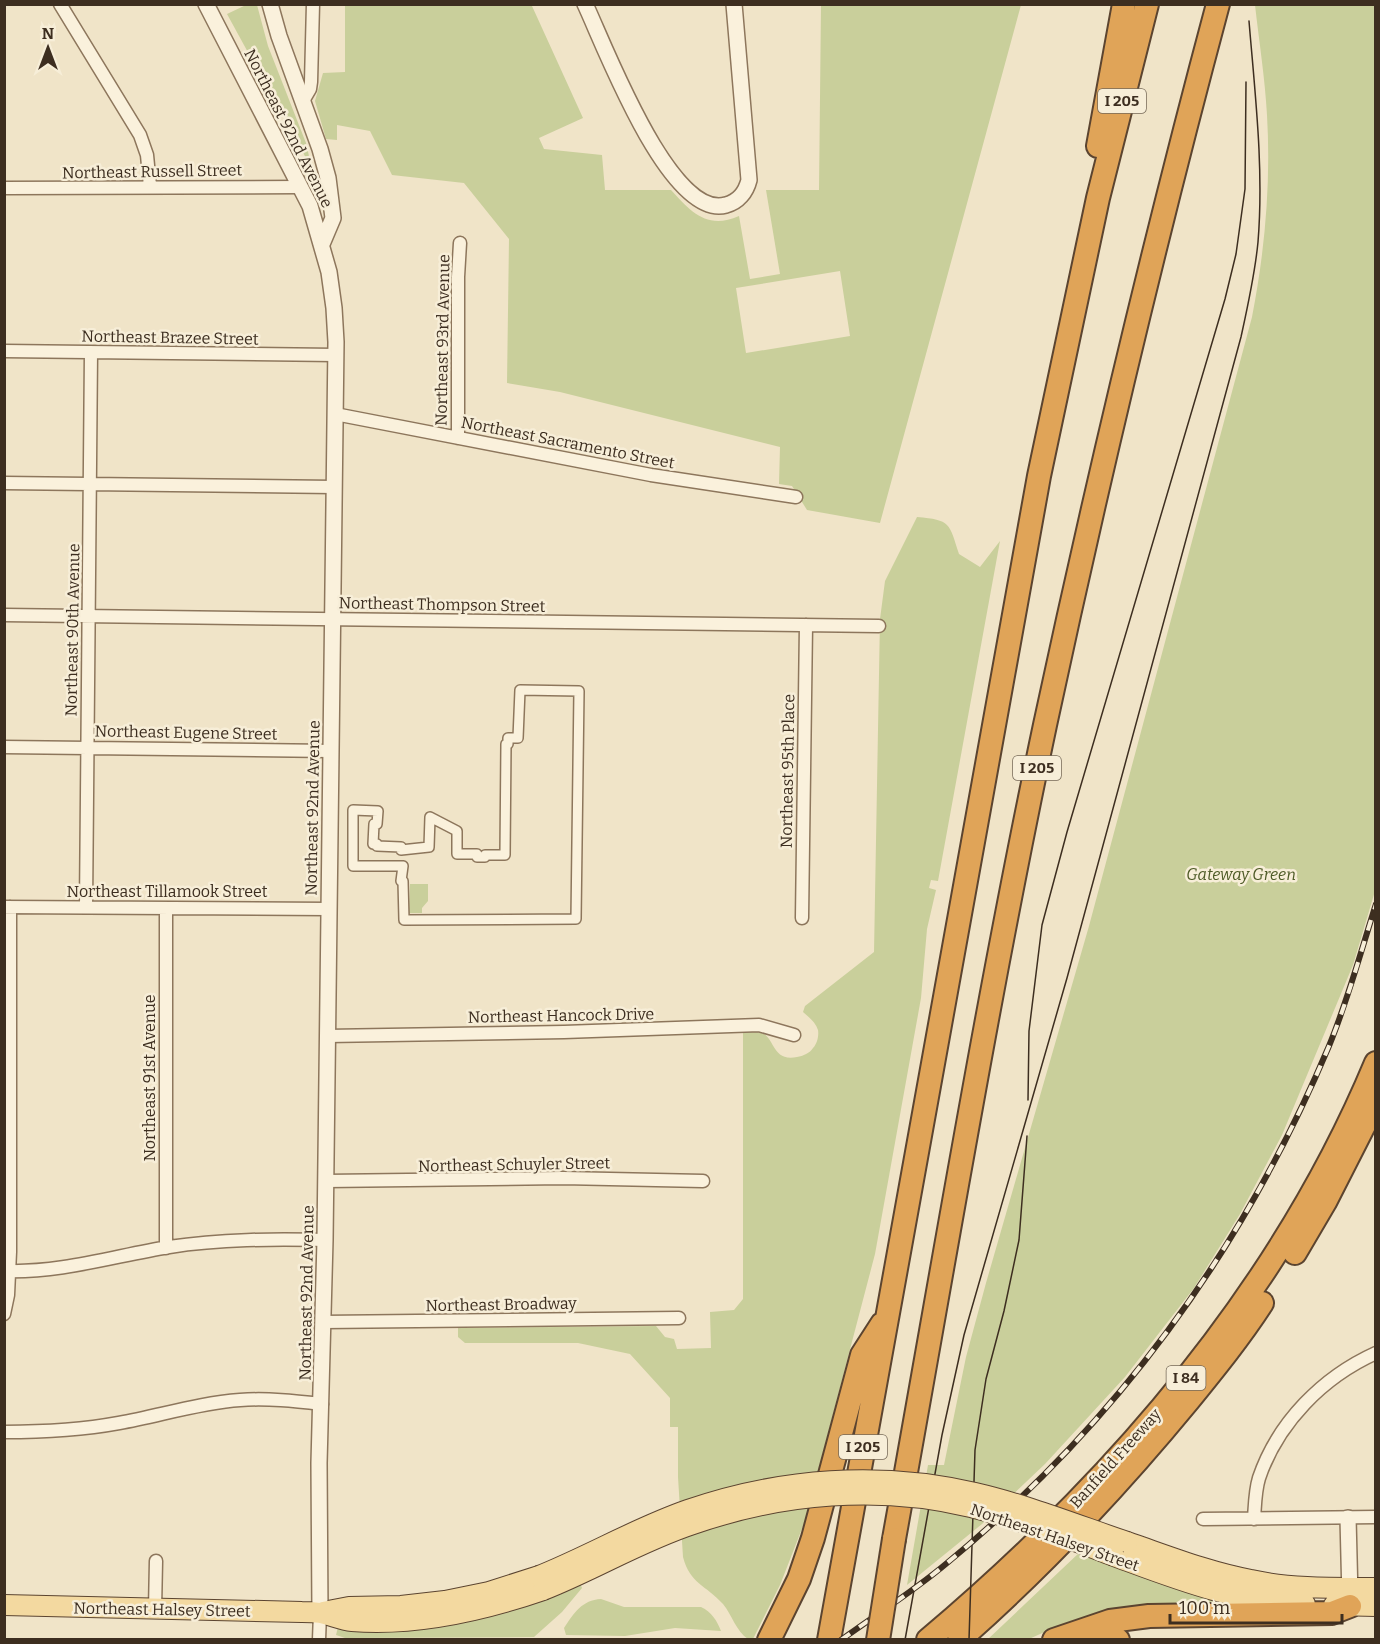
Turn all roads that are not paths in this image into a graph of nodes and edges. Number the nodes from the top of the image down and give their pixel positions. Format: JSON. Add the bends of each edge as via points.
{"nodes":[{"id":1,"x":60,"y":4,"type":"edge"},
{"id":2,"x":206,"y":4,"type":"edge"},
{"id":3,"x":270,"y":4,"type":"edge"},
{"id":4,"x":313,"y":4,"type":"edge"},
{"id":5,"x":585,"y":4,"type":"edge"},
{"id":6,"x":734,"y":4,"type":"edge"},
{"id":7,"x":1124,"y":4,"type":"edge"},
{"id":8,"x":1147,"y":4,"type":"edge"},
{"id":9,"x":1218,"y":4,"type":"edge"},
{"id":10,"x":303,"y":101,"type":"junction"},
{"id":11,"x":150,"y":186,"type":"junction"},
{"id":12,"x":300,"y":187,"type":"junction"},
{"id":13,"x":4,"y":188,"type":"edge"},
{"id":14,"x":1098,"y":198,"type":"junction"},
{"id":15,"x":460,"y":243,"type":"dead end"},
{"id":16,"x":322,"y":244,"type":"junction"},
{"id":17,"x":4,"y":351,"type":"edge"},
{"id":18,"x":92,"y":352,"type":"junction"},
{"id":19,"x":336,"y":355,"type":"junction"},
{"id":20,"x":335,"y":414,"type":"junction"},
{"id":21,"x":458,"y":438,"type":"junction"},
{"id":22,"x":4,"y":483,"type":"edge"},
{"id":23,"x":90,"y":484,"type":"junction"},
{"id":24,"x":334,"y":487,"type":"junction"},
{"id":25,"x":796,"y":497,"type":"dead end"},
{"id":26,"x":4,"y":615,"type":"edge"},
{"id":27,"x":89,"y":616,"type":"junction"},
{"id":28,"x":332,"y":619,"type":"junction"},
{"id":29,"x":806,"y":625,"type":"junction"},
{"id":30,"x":879,"y":626,"type":"dead end"},
{"id":31,"x":579,"y":691,"type":"joint"},
{"id":32,"x":4,"y":747,"type":"edge"},
{"id":33,"x":88,"y":748,"type":"junction"},
{"id":34,"x":331,"y":751,"type":"junction"},
{"id":35,"x":7,"y":907,"type":"edge"},
{"id":36,"x":86,"y":907,"type":"junction"},
{"id":37,"x":166,"y":908,"type":"junction"},
{"id":38,"x":329,"y":909,"type":"junction"},
{"id":39,"x":802,"y":918,"type":"dead end"},
{"id":40,"x":794,"y":1035,"type":"dead end"},
{"id":41,"x":327,"y":1036,"type":"junction"},
{"id":42,"x":1376,"y":1063,"type":"edge"},
{"id":43,"x":1376,"y":1102,"type":"edge"},
{"id":44,"x":7,"y":1112,"type":"edge"},
{"id":45,"x":326,"y":1181,"type":"junction"},
{"id":46,"x":703,"y":1181,"type":"dead end"},
{"id":47,"x":326,"y":1240,"type":"junction"},
{"id":48,"x":166,"y":1248,"type":"junction"},
{"id":49,"x":7,"y":1271,"type":"edge"},
{"id":50,"x":4,"y":1314,"type":"edge"},
{"id":51,"x":679,"y":1318,"type":"dead end"},
{"id":52,"x":885,"y":1319,"type":"junction"},
{"id":53,"x":323,"y":1322,"type":"junction"},
{"id":54,"x":1376,"y":1353,"type":"edge"},
{"id":55,"x":322,"y":1404,"type":"junction"},
{"id":56,"x":4,"y":1432,"type":"edge"},
{"id":57,"x":1376,"y":1517,"type":"edge"},
{"id":58,"x":1348,"y":1518,"type":"junction"},
{"id":59,"x":1203,"y":1519,"type":"dead end"},
{"id":60,"x":1254,"y":1519,"type":"junction"},
{"id":61,"x":156,"y":1561,"type":"dead end"},
{"id":62,"x":1376,"y":1588,"type":"edge"},
{"id":63,"x":1350,"y":1597,"type":"junction"},
{"id":64,"x":4,"y":1605,"type":"edge"},
{"id":65,"x":1376,"y":1606,"type":"edge"},
{"id":66,"x":155,"y":1609,"type":"junction"},
{"id":67,"x":320,"y":1613,"type":"junction"},
{"id":68,"x":319,"y":1640,"type":"edge"},
{"id":69,"x":770,"y":1640,"type":"edge"},
{"id":70,"x":829,"y":1640,"type":"edge"},
{"id":71,"x":878,"y":1640,"type":"edge"},
{"id":72,"x":928,"y":1640,"type":"edge"},
{"id":73,"x":958,"y":1640,"type":"edge"},
{"id":74,"x":1054,"y":1640,"type":"edge"},
{"id":75,"x":1084,"y":1640,"type":"edge"},
{"id":76,"x":1118,"y":1640,"type":"edge"}],
"edges":[{"from":1,"to":11,"type":"street","via":[[140,135],[147,155]]},
{"from":2,"to":12,"type":"street","name":"Northeast 92nd Avenue"},
{"from":3,"to":10,"type":"street"},
{"from":4,"to":10,"type":"street","via":[[311,82]]},
{"from":5,"to":6,"type":"street","via":[[658,155],[697,199],[719,206],[738,199],[749,180]]},
{"from":7,"to":14,"type":"highway","via":[[1098,141]]},
{"from":8,"to":14,"type":"highway","number":"I 205"},
{"from":9,"to":71,"type":"highway","number":"I 205","bridge":true,"via":[[1156,238],[1045,728],[989,1015]]},
{"from":10,"to":16,"type":"street","via":[[332,201],[333,218]]},
{"from":11,"to":12,"type":"street","name":"Northeast Russell Street"},
{"from":11,"to":13,"type":"street","name":"Northeast Russell Street"},
{"from":12,"to":16,"type":"street","name":"Northeast 92nd Avenue"},
{"from":14,"to":52,"type":"highway","number":"I 205","via":[[1039,476]]},
{"from":15,"to":21,"type":"street","name":"Northeast 93rd Avenue"},
{"from":16,"to":19,"type":"street","name":"Northeast 92nd Avenue","via":[[333,294]]},
{"from":17,"to":18,"type":"street","name":"Northeast Brazee Street"},
{"from":18,"to":19,"type":"street","name":"Northeast Brazee Street"},
{"from":18,"to":23,"type":"street","name":"Northeast 90th Avenue"},
{"from":19,"to":20,"type":"street","name":"Northeast 92nd Avenue"},
{"from":20,"to":21,"type":"street","name":"Northeast Sacramento Street"},
{"from":20,"to":24,"type":"street","name":"Northeast 92nd Avenue"},
{"from":21,"to":25,"type":"street","name":"Northeast Sacramento Street","via":[[651,475]]},
{"from":22,"to":23,"type":"street"},
{"from":23,"to":24,"type":"street"},
{"from":23,"to":27,"type":"street","name":"Northeast 90th Avenue"},
{"from":24,"to":28,"type":"street","name":"Northeast 92nd Avenue"},
{"from":26,"to":27,"type":"street","name":"Northeast Thompson Street"},
{"from":27,"to":28,"type":"street","name":"Northeast Thompson Street"},
{"from":27,"to":33,"type":"street","name":"Northeast 90th Avenue"},
{"from":28,"to":29,"type":"street","name":"Northeast Thompson Street"},
{"from":28,"to":34,"type":"street","name":"Northeast 92nd Avenue"},
{"from":29,"to":30,"type":"street","name":"Northeast Thompson Street"},
{"from":29,"to":39,"type":"street","name":"Northeast 95th Place"},
{"from":31,"to":31,"type":"street","via":[[576,919],[404,920],[403,866],[353,866],[353,810],[378,811],[378,824],[374,824],[377,846],[401,850],[429,848],[430,817],[457,831],[457,854],[505,855],[506,744],[508,738],[518,738],[520,690]]},
{"from":32,"to":33,"type":"street","name":"Northeast Eugene Street"},
{"from":33,"to":34,"type":"street","name":"Northeast Eugene Street"},
{"from":33,"to":36,"type":"street","name":"Northeast 90th Avenue"},
{"from":34,"to":38,"type":"street","name":"Northeast 92nd Avenue"},
{"from":35,"to":36,"type":"street","name":"Northeast Tillamook Street"},
{"from":35,"to":44,"type":"street"},
{"from":36,"to":37,"type":"street","name":"Northeast Tillamook Street"},
{"from":37,"to":38,"type":"street","name":"Northeast Tillamook Street"},
{"from":37,"to":48,"type":"street","name":"Northeast 91st Avenue"},
{"from":38,"to":41,"type":"street","name":"Northeast 92nd Avenue"},
{"from":40,"to":41,"type":"street","name":"Northeast Hancock Drive","via":[[759,1026]]},
{"from":41,"to":45,"type":"street","name":"Northeast 92nd Avenue"},
{"from":42,"to":72,"type":"highway","name":"Banfield Freeway","number":"I 84","via":[[1296,1222],[1244,1302],[1193,1370],[1066,1511]]},
{"from":43,"to":73,"type":"highway","name":"Banfield Freeway","number":"I 84","via":[[1304,1239],[1257,1311],[1205,1379],[1094,1508]]},
{"from":44,"to":49,"type":"street"},
{"from":45,"to":46,"type":"street","name":"Northeast Schuyler Street"},
{"from":45,"to":47,"type":"street","name":"Northeast 92nd Avenue"},
{"from":47,"to":48,"type":"street","via":[[230,1240]]},
{"from":47,"to":53,"type":"street","name":"Northeast 92nd Avenue"},
{"from":48,"to":49,"type":"street","via":[[92,1264]]},
{"from":49,"to":50,"type":"street"},
{"from":51,"to":53,"type":"street","name":"Northeast Broadway"},
{"from":52,"to":69,"type":"highway","via":[[862,1355],[813,1538],[799,1579]]},
{"from":52,"to":70,"type":"highway","number":"I 205"},
{"from":53,"to":55,"type":"street","name":"Northeast 92nd Avenue"},
{"from":54,"to":60,"type":"street","via":[[1337,1375],[1292,1418],[1259,1478]]},
{"from":55,"to":56,"type":"street","via":[[239,1400],[99,1426]]},
{"from":55,"to":67,"type":"street","name":"Northeast 92nd Avenue"},
{"from":57,"to":58,"type":"street"},
{"from":58,"to":60,"type":"street"},
{"from":58,"to":63,"type":"street"},
{"from":59,"to":60,"type":"street"},
{"from":61,"to":66,"type":"street"},
{"from":62,"to":63,"type":"main road","name":"Northeast Halsey Street"},
{"from":63,"to":65,"type":"main road","name":"Northeast Halsey Street"},
{"from":63,"to":67,"type":"main road","name":"Northeast Halsey Street","bridge":true,"via":[[1280,1603],[1236,1597],[1196,1587],[1120,1549],[949,1502],[897,1496],[824,1496],[760,1505],[692,1524],[471,1611],[374,1622],[349,1621]]},
{"from":63,"to":74,"type":"highway","via":[[1332,1613],[1130,1618]]},
{"from":64,"to":66,"type":"main road","name":"Northeast Halsey Street"},
{"from":66,"to":67,"type":"main road","name":"Northeast Halsey Street"},
{"from":67,"to":68,"type":"street","name":"Northeast 92nd Avenue"},
{"from":75,"to":76,"type":"highway"}]}
